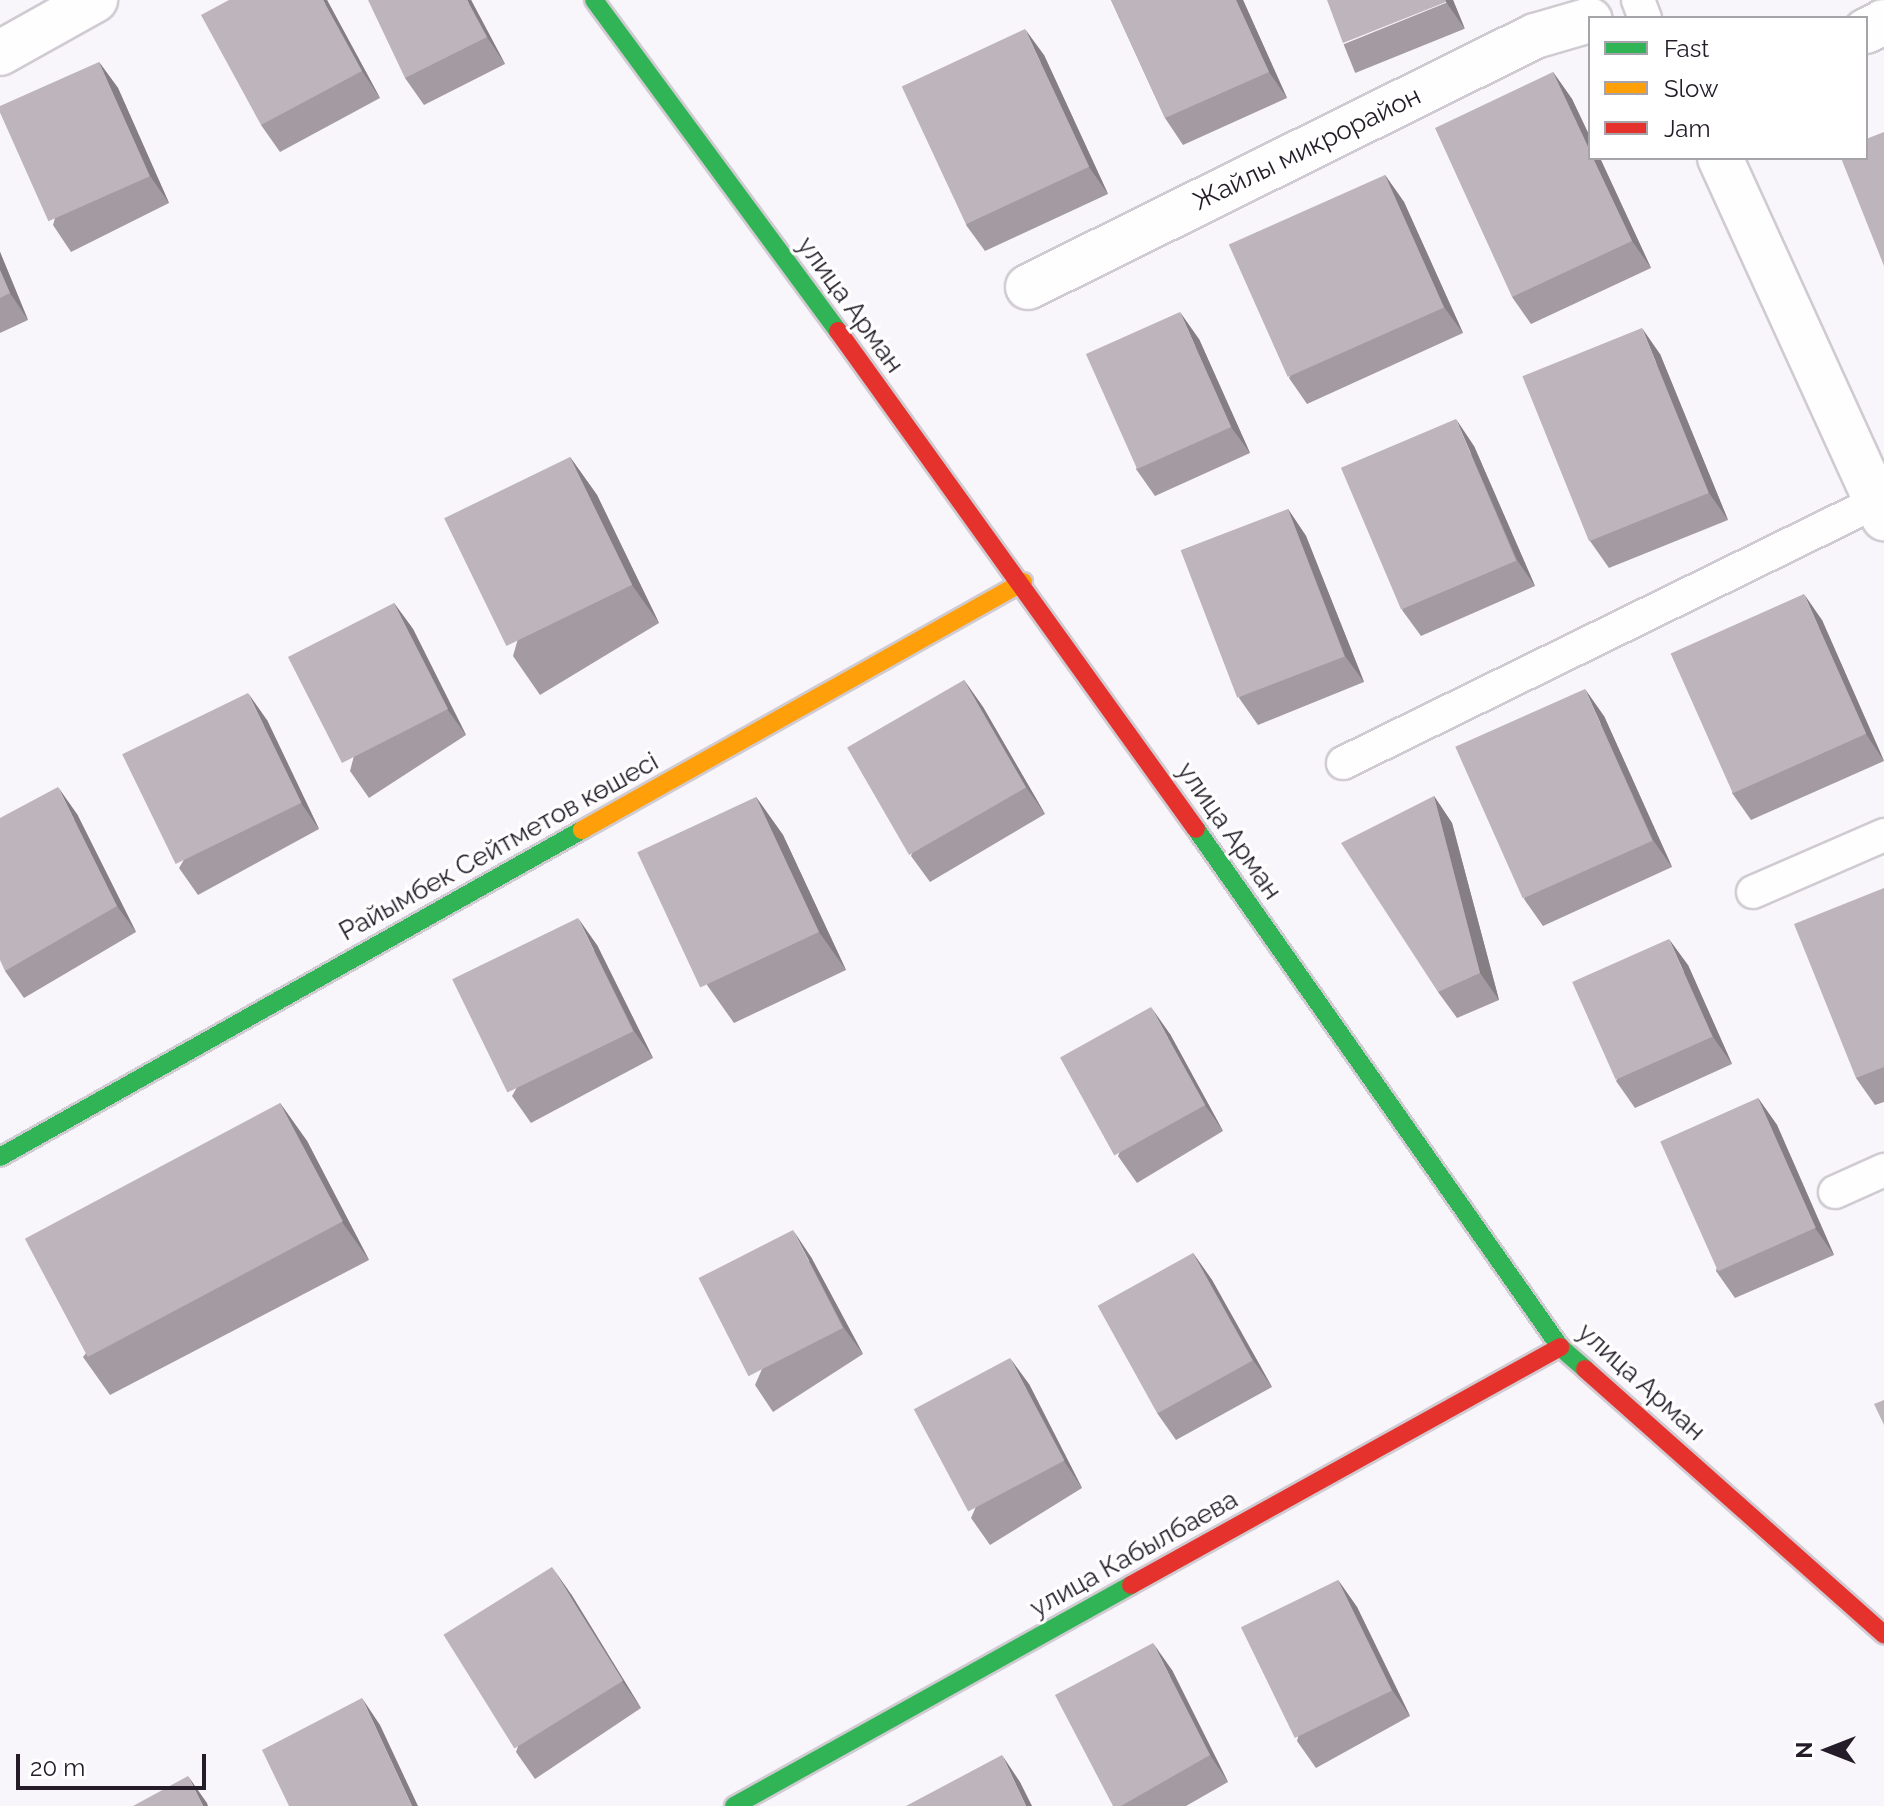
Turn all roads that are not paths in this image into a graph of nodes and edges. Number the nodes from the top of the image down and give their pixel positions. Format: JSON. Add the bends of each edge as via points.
{"nodes":[{"id":1,"x":95,"y":0,"type":"edge"},
{"id":2,"x":594,"y":0,"type":"edge"},
{"id":3,"x":1588,"y":21,"type":"edge"},
{"id":4,"x":0,"y":53,"type":"edge"},
{"id":5,"x":1721,"y":160,"type":"edge"},
{"id":6,"x":1028,"y":287,"type":"dead end"},
{"id":7,"x":1880,"y":510,"type":"edge"},
{"id":8,"x":1023,"y":582,"type":"junction"},
{"id":9,"x":1343,"y":763,"type":"dead end"},
{"id":10,"x":1884,"y":835,"type":"edge"},
{"id":11,"x":1753,"y":892,"type":"dead end"},
{"id":12,"x":0,"y":1157,"type":"edge"},
{"id":13,"x":1884,"y":1170,"type":"edge"},
{"id":14,"x":1835,"y":1192,"type":"dead end"},
{"id":15,"x":1560,"y":1347,"type":"junction"},
{"id":16,"x":1884,"y":1634,"type":"edge"},
{"id":17,"x":734,"y":1806,"type":"edge"}],
"edges":[{"from":1,"to":4,"type":"street"},
{"from":2,"to":8,"type":"street","name":"улица Арман"},
{"from":3,"to":6,"type":"street","name":"Жайлы микрорайон","via":[[1535,36]]},
{"from":5,"to":7,"type":"street"},
{"from":7,"to":9,"type":"lane"},
{"from":8,"to":12,"type":"street","name":"Райымбек Сейтметов көшесі"},
{"from":8,"to":15,"type":"street","name":"улица Арман"},
{"from":10,"to":11,"type":"lane"},
{"from":13,"to":14,"type":"lane"},
{"from":15,"to":16,"type":"street","name":"улица Арман"},
{"from":15,"to":17,"type":"street","name":"улица Кабылбаева"}]}
